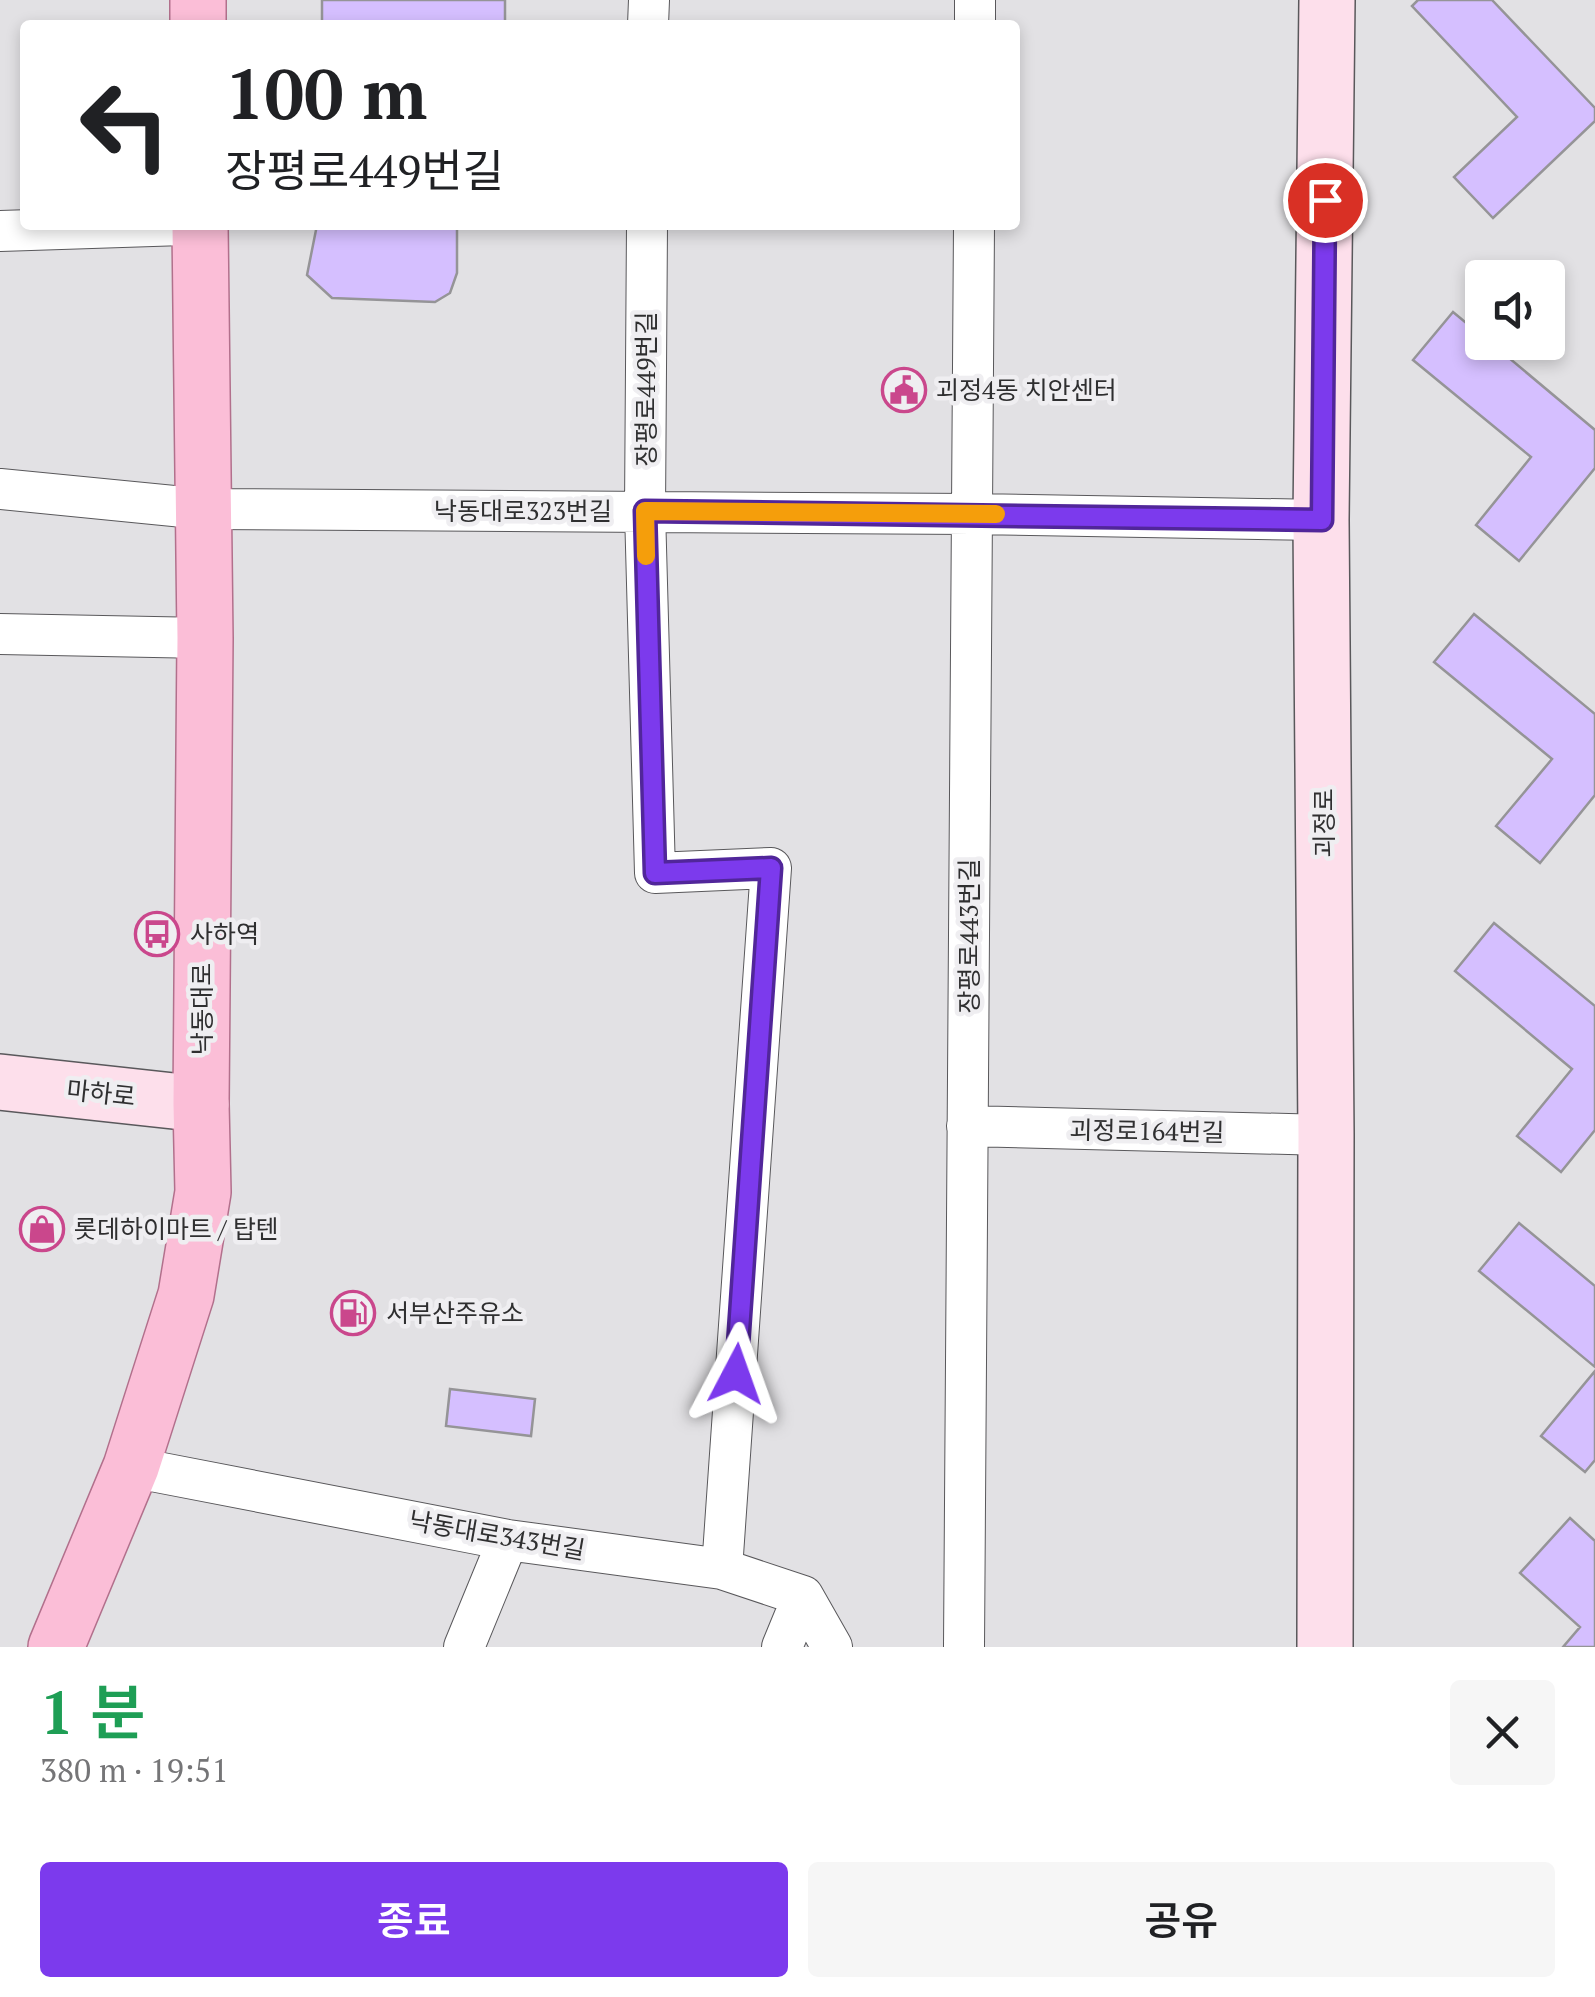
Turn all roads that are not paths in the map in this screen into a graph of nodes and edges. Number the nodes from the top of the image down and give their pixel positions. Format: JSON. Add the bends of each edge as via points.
{"nodes":[{"id":1,"x":1327,"y":0,"type":"edge"},
{"id":2,"x":30,"y":230,"type":"edge"},
{"id":3,"x":200,"y":230,"type":"edge"},
{"id":4,"x":647,"y":230,"type":"edge"},
{"id":5,"x":974,"y":230,"type":"edge"},
{"id":6,"x":0,"y":231,"type":"edge"},
{"id":7,"x":0,"y":489,"type":"edge"},
{"id":8,"x":204,"y":509,"type":"junction"},
{"id":9,"x":645,"y":511,"type":"junction"},
{"id":10,"x":972,"y":514,"type":"junction"},
{"id":11,"x":1322,"y":520,"type":"junction"},
{"id":12,"x":0,"y":634,"type":"edge"},
{"id":13,"x":205,"y":638,"type":"junction"},
{"id":14,"x":0,"y":1082,"type":"edge"},
{"id":15,"x":202,"y":1104,"type":"junction"},
{"id":16,"x":968,"y":1126,"type":"junction"},
{"id":17,"x":1326,"y":1136,"type":"junction"},
{"id":18,"x":131,"y":1467,"type":"junction"},
{"id":19,"x":508,"y":1540,"type":"junction"},
{"id":20,"x":722,"y":1569,"type":"junction"},
{"id":21,"x":803,"y":1596,"type":"junction"},
{"id":22,"x":56,"y":1647,"type":"edge"},
{"id":23,"x":464,"y":1647,"type":"edge"},
{"id":24,"x":782,"y":1647,"type":"edge"},
{"id":25,"x":832,"y":1647,"type":"edge"},
{"id":26,"x":964,"y":1647,"type":"edge"},
{"id":27,"x":1325,"y":1647,"type":"edge"}],
"edges":[{"from":1,"to":11,"type":"main road","name":"괴정로"},
{"from":2,"to":6,"type":"street"},
{"from":3,"to":8,"type":"main road","name":"낙동대로"},
{"from":4,"to":9,"type":"street","name":"장평로449번길"},
{"from":5,"to":10,"type":"street","name":"장평로443번길"},
{"from":7,"to":8,"type":"street","name":"낙동대로323번길"},
{"from":8,"to":9,"type":"street","name":"낙동대로323번길"},
{"from":8,"to":13,"type":"main road","name":"낙동대로"},
{"from":9,"to":10,"type":"street","name":"낙동대로323번길"},
{"from":9,"to":20,"type":"street","name":"장평로449번길","via":[[655,873],[771,868]]},
{"from":10,"to":11,"type":"street","name":"낙동대로323번길"},
{"from":10,"to":16,"type":"street","name":"장평로443번길"},
{"from":11,"to":17,"type":"main road","name":"괴정로"},
{"from":12,"to":13,"type":"street"},
{"from":13,"to":15,"type":"main road","name":"낙동대로"},
{"from":14,"to":15,"type":"main road","name":"마하로"},
{"from":15,"to":18,"type":"main road","name":"낙동대로","via":[[203,1192],[186,1295]]},
{"from":16,"to":17,"type":"street","name":"괴정로164번길"},
{"from":16,"to":26,"type":"street","name":"장평로443번길"},
{"from":17,"to":27,"type":"main road","name":"괴정로"},
{"from":18,"to":19,"type":"street","name":"낙동대로343번길"},
{"from":18,"to":22,"type":"main road","name":"낙동대로"},
{"from":19,"to":20,"type":"street","name":"낙동대로343번길"},
{"from":19,"to":23,"type":"street"},
{"from":20,"to":21,"type":"street","name":"낙동대로343번길"},
{"from":21,"to":24,"type":"street"},
{"from":21,"to":25,"type":"street"}]}
